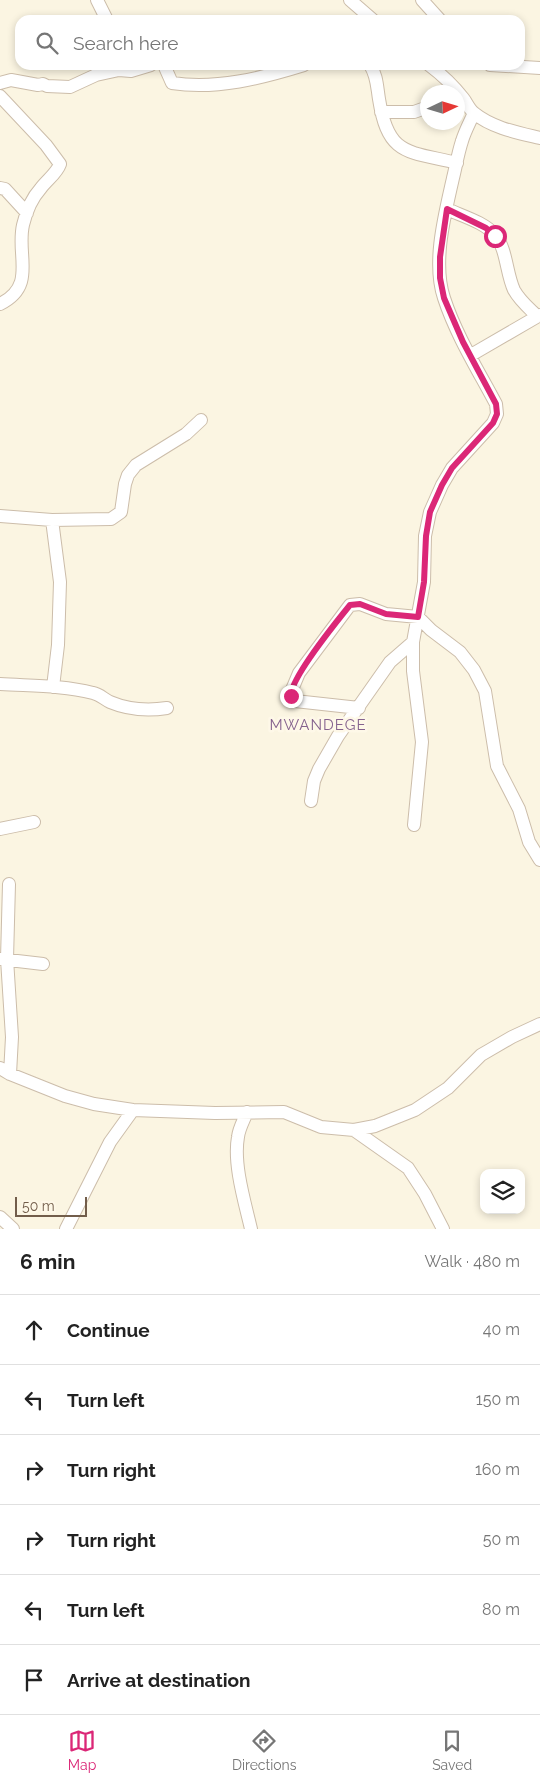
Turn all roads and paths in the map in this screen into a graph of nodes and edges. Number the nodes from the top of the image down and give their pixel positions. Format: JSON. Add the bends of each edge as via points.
{"nodes":[{"id":1,"x":97,"y":0,"type":"edge"},
{"id":2,"x":350,"y":0,"type":"edge"},
{"id":3,"x":422,"y":0,"type":"edge"},
{"id":4,"x":104,"y":15,"type":"edge"},
{"id":5,"x":365,"y":15,"type":"edge"},
{"id":6,"x":436,"y":15,"type":"edge"},
{"id":7,"x":525,"y":67,"type":"edge"},
{"id":8,"x":540,"y":68,"type":"edge"},
{"id":9,"x":119,"y":70,"type":"edge"},
{"id":10,"x":166,"y":70,"type":"edge"},
{"id":11,"x":287,"y":70,"type":"edge"},
{"id":12,"x":373,"y":70,"type":"edge"},
{"id":13,"x":436,"y":70,"type":"edge"},
{"id":14,"x":0,"y":83,"type":"edge"},
{"id":15,"x":450,"y":85,"type":"edge"},
{"id":16,"x":0,"y":96,"type":"edge"},
{"id":17,"x":465,"y":103,"type":"edge"},
{"id":18,"x":420,"y":110,"type":"edge"},
{"id":19,"x":381,"y":112,"type":"junction"},
{"id":20,"x":474,"y":113,"type":"junction"},
{"id":21,"x":540,"y":138,"type":"edge"},
{"id":22,"x":457,"y":163,"type":"junction"},
{"id":23,"x":0,"y":188,"type":"edge"},
{"id":24,"x":447,"y":209,"type":"junction"},
{"id":25,"x":27,"y":213,"type":"junction"},
{"id":26,"x":0,"y":304,"type":"edge"},
{"id":27,"x":538,"y":316,"type":"edge"},
{"id":28,"x":470,"y":355,"type":"junction"},
{"id":29,"x":201,"y":420,"type":"dead end"},
{"id":30,"x":0,"y":516,"type":"edge"},
{"id":31,"x":52,"y":520,"type":"junction"},
{"id":32,"x":418,"y":617,"type":"junction"},
{"id":33,"x":413,"y":642,"type":"junction"},
{"id":34,"x":0,"y":684,"type":"edge"},
{"id":35,"x":53,"y":686,"type":"junction"},
{"id":36,"x":167,"y":708,"type":"dead end"},
{"id":37,"x":359,"y":708,"type":"junction"},
{"id":38,"x":311,"y":801,"type":"dead end"},
{"id":39,"x":34,"y":822,"type":"dead end"},
{"id":40,"x":414,"y":825,"type":"dead end"},
{"id":41,"x":0,"y":829,"type":"edge"},
{"id":42,"x":540,"y":860,"type":"edge"},
{"id":43,"x":8,"y":884,"type":"dead end"},
{"id":44,"x":4,"y":959,"type":"edge"},
{"id":45,"x":43,"y":964,"type":"dead end"},
{"id":46,"x":540,"y":1024,"type":"edge"},
{"id":47,"x":5,"y":1071,"type":"edge"},
{"id":48,"x":133,"y":1110,"type":"junction"},
{"id":49,"x":247,"y":1112,"type":"junction"},
{"id":50,"x":354,"y":1130,"type":"junction"},
{"id":51,"x":0,"y":1217,"type":"edge"},
{"id":52,"x":13,"y":1229,"type":"edge"},
{"id":53,"x":66,"y":1229,"type":"edge"},
{"id":54,"x":251,"y":1229,"type":"edge"},
{"id":55,"x":443,"y":1229,"type":"edge"}],
"edges":[{"from":1,"to":4,"type":"street"},
{"from":2,"to":5,"type":"street"},
{"from":3,"to":6,"type":"street"},
{"from":7,"to":8,"type":"street"},
{"from":9,"to":14,"type":"street","via":[[96,75],[70,87],[13,80]]},
{"from":10,"to":11,"type":"street","via":[[172,83],[201,85],[260,78]]},
{"from":12,"to":19,"type":"street"},
{"from":13,"to":15,"type":"street"},
{"from":16,"to":25,"type":"street","via":[[60,164],[36,194]]},
{"from":17,"to":20,"type":"street"},
{"from":18,"to":19,"type":"street"},
{"from":19,"to":22,"type":"street","via":[[390,138],[402,148]]},
{"from":20,"to":21,"type":"street","via":[[489,122]]},
{"from":20,"to":22,"type":"street","via":[[462,140]]},
{"from":22,"to":24,"type":"street"},
{"from":23,"to":25,"type":"street","via":[[5,189]]},
{"from":24,"to":27,"type":"street","via":[[486,228],[495,236],[514,289]]},
{"from":24,"to":28,"type":"street","via":[[440,278],[444,298]]},
{"from":25,"to":26,"type":"street","via":[[22,228],[22,278],[14,296]]},
{"from":27,"to":28,"type":"street"},
{"from":28,"to":32,"type":"street","via":[[496,404],[497,414],[493,423],[452,468],[430,512]]},
{"from":29,"to":31,"type":"street","via":[[186,434],[136,465],[128,475],[122,508],[117,516],[111,519]]},
{"from":30,"to":31,"type":"street"},
{"from":31,"to":35,"type":"street","via":[[60,582]]},
{"from":32,"to":33,"type":"street"},
{"from":32,"to":37,"type":"street","via":[[386,614],[360,604],[350,605],[299,673],[291,692],[295,701]]},
{"from":32,"to":42,"type":"street","via":[[460,652],[485,691],[497,766],[519,809],[529,842]]},
{"from":33,"to":37,"type":"street","via":[[390,662]]},
{"from":33,"to":40,"type":"street","via":[[413,671],[422,742]]},
{"from":34,"to":35,"type":"street"},
{"from":35,"to":36,"type":"street","via":[[95,693],[133,709]]},
{"from":37,"to":38,"type":"street","via":[[327,754],[314,781]]},
{"from":39,"to":41,"type":"street"},
{"from":43,"to":44,"type":"street"},
{"from":44,"to":45,"type":"street"},
{"from":44,"to":47,"type":"street","via":[[12,1037]]},
{"from":46,"to":50,"type":"street","via":[[481,1055],[448,1088],[415,1110],[375,1126]]},
{"from":47,"to":48,"type":"street","via":[[78,1101]]},
{"from":48,"to":49,"type":"street"},
{"from":48,"to":53,"type":"street","via":[[110,1142]]},
{"from":49,"to":50,"type":"street","via":[[286,1112],[322,1127]]},
{"from":49,"to":54,"type":"street","via":[[237,1148],[242,1193]]},
{"from":50,"to":55,"type":"street","via":[[408,1168]]},
{"from":51,"to":52,"type":"street"}]}
